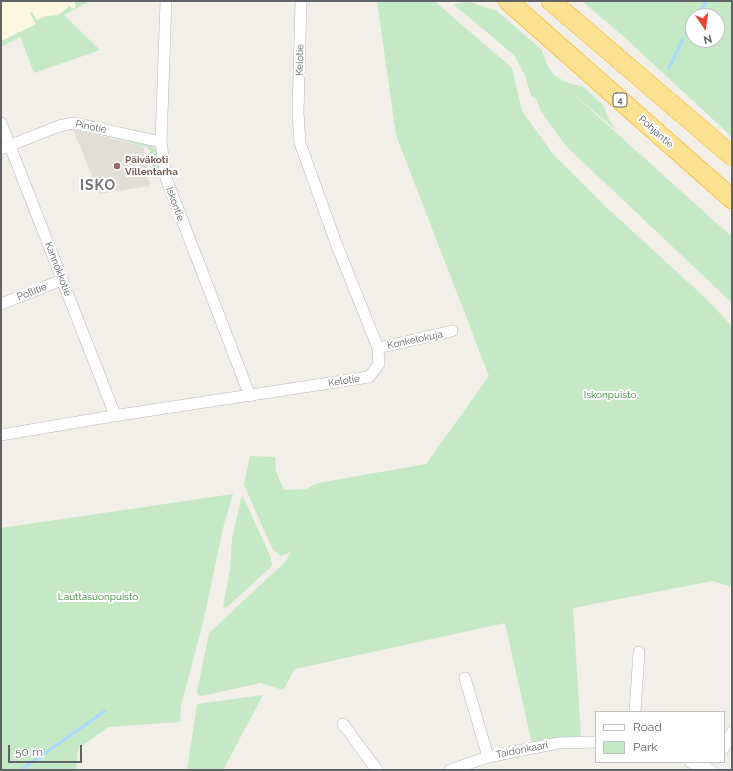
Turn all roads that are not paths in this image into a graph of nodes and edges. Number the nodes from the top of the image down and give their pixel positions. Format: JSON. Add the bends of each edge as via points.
{"nodes":[{"id":1,"x":166,"y":1,"type":"edge"},
{"id":2,"x":301,"y":1,"type":"edge"},
{"id":3,"x":508,"y":1,"type":"edge"},
{"id":4,"x":551,"y":1,"type":"edge"},
{"id":5,"x":1,"y":123,"type":"edge"},
{"id":6,"x":160,"y":142,"type":"junction"},
{"id":7,"x":5,"y":147,"type":"edge"},
{"id":8,"x":732,"y":156,"type":"edge"},
{"id":9,"x":732,"y":199,"type":"edge"},
{"id":10,"x":62,"y":280,"type":"junction"},
{"id":11,"x":1,"y":304,"type":"edge"},
{"id":12,"x":452,"y":331,"type":"dead end"},
{"id":13,"x":378,"y":348,"type":"junction"},
{"id":14,"x":250,"y":396,"type":"junction"},
{"id":15,"x":115,"y":415,"type":"junction"},
{"id":16,"x":1,"y":435,"type":"edge"},
{"id":17,"x":639,"y":652,"type":"dead end"},
{"id":18,"x":465,"y":678,"type":"dead end"},
{"id":19,"x":635,"y":711,"type":"edge"},
{"id":20,"x":343,"y":724,"type":"dead end"},
{"id":21,"x":732,"y":732,"type":"edge"},
{"id":22,"x":595,"y":742,"type":"edge"},
{"id":23,"x":725,"y":746,"type":"edge"},
{"id":24,"x":488,"y":757,"type":"junction"},
{"id":25,"x":693,"y":763,"type":"edge"},
{"id":26,"x":377,"y":770,"type":"edge"},
{"id":27,"x":450,"y":770,"type":"edge"},
{"id":28,"x":712,"y":770,"type":"edge"}],
"edges":[{"from":1,"to":6,"type":"street","name":"Iskontie"},
{"from":2,"to":13,"type":"street","name":"Kelotie","via":[[298,113],[300,143]]},
{"from":3,"to":9,"type":"highway","name":"Pohjantie","number":"4"},
{"from":4,"to":8,"type":"highway"},
{"from":5,"to":7,"type":"street","name":"Kannokkotie"},
{"from":6,"to":7,"type":"street","name":"Pinotie","via":[[74,123],[58,126]]},
{"from":6,"to":14,"type":"street","name":"Iskontie","via":[[169,188]]},
{"from":7,"to":10,"type":"street","name":"Kannokkotie"},
{"from":10,"to":11,"type":"street","name":"Pöllitie"},
{"from":10,"to":15,"type":"street","name":"Kannokkotie"},
{"from":12,"to":13,"type":"street","name":"Konkelokuja"},
{"from":13,"to":14,"type":"street","name":"Kelotie","via":[[379,364],[369,377]]},
{"from":14,"to":15,"type":"street","name":"Kelotie"},
{"from":15,"to":16,"type":"street","name":"Kelotie"},
{"from":17,"to":19,"type":"street"},
{"from":18,"to":24,"type":"street"},
{"from":20,"to":26,"type":"street"},
{"from":21,"to":23,"type":"street"},
{"from":22,"to":24,"type":"street","name":"Taidonkaari","via":[[558,743]]},
{"from":24,"to":27,"type":"street","name":"Taidonkaari"},
{"from":25,"to":28,"type":"street"}]}
